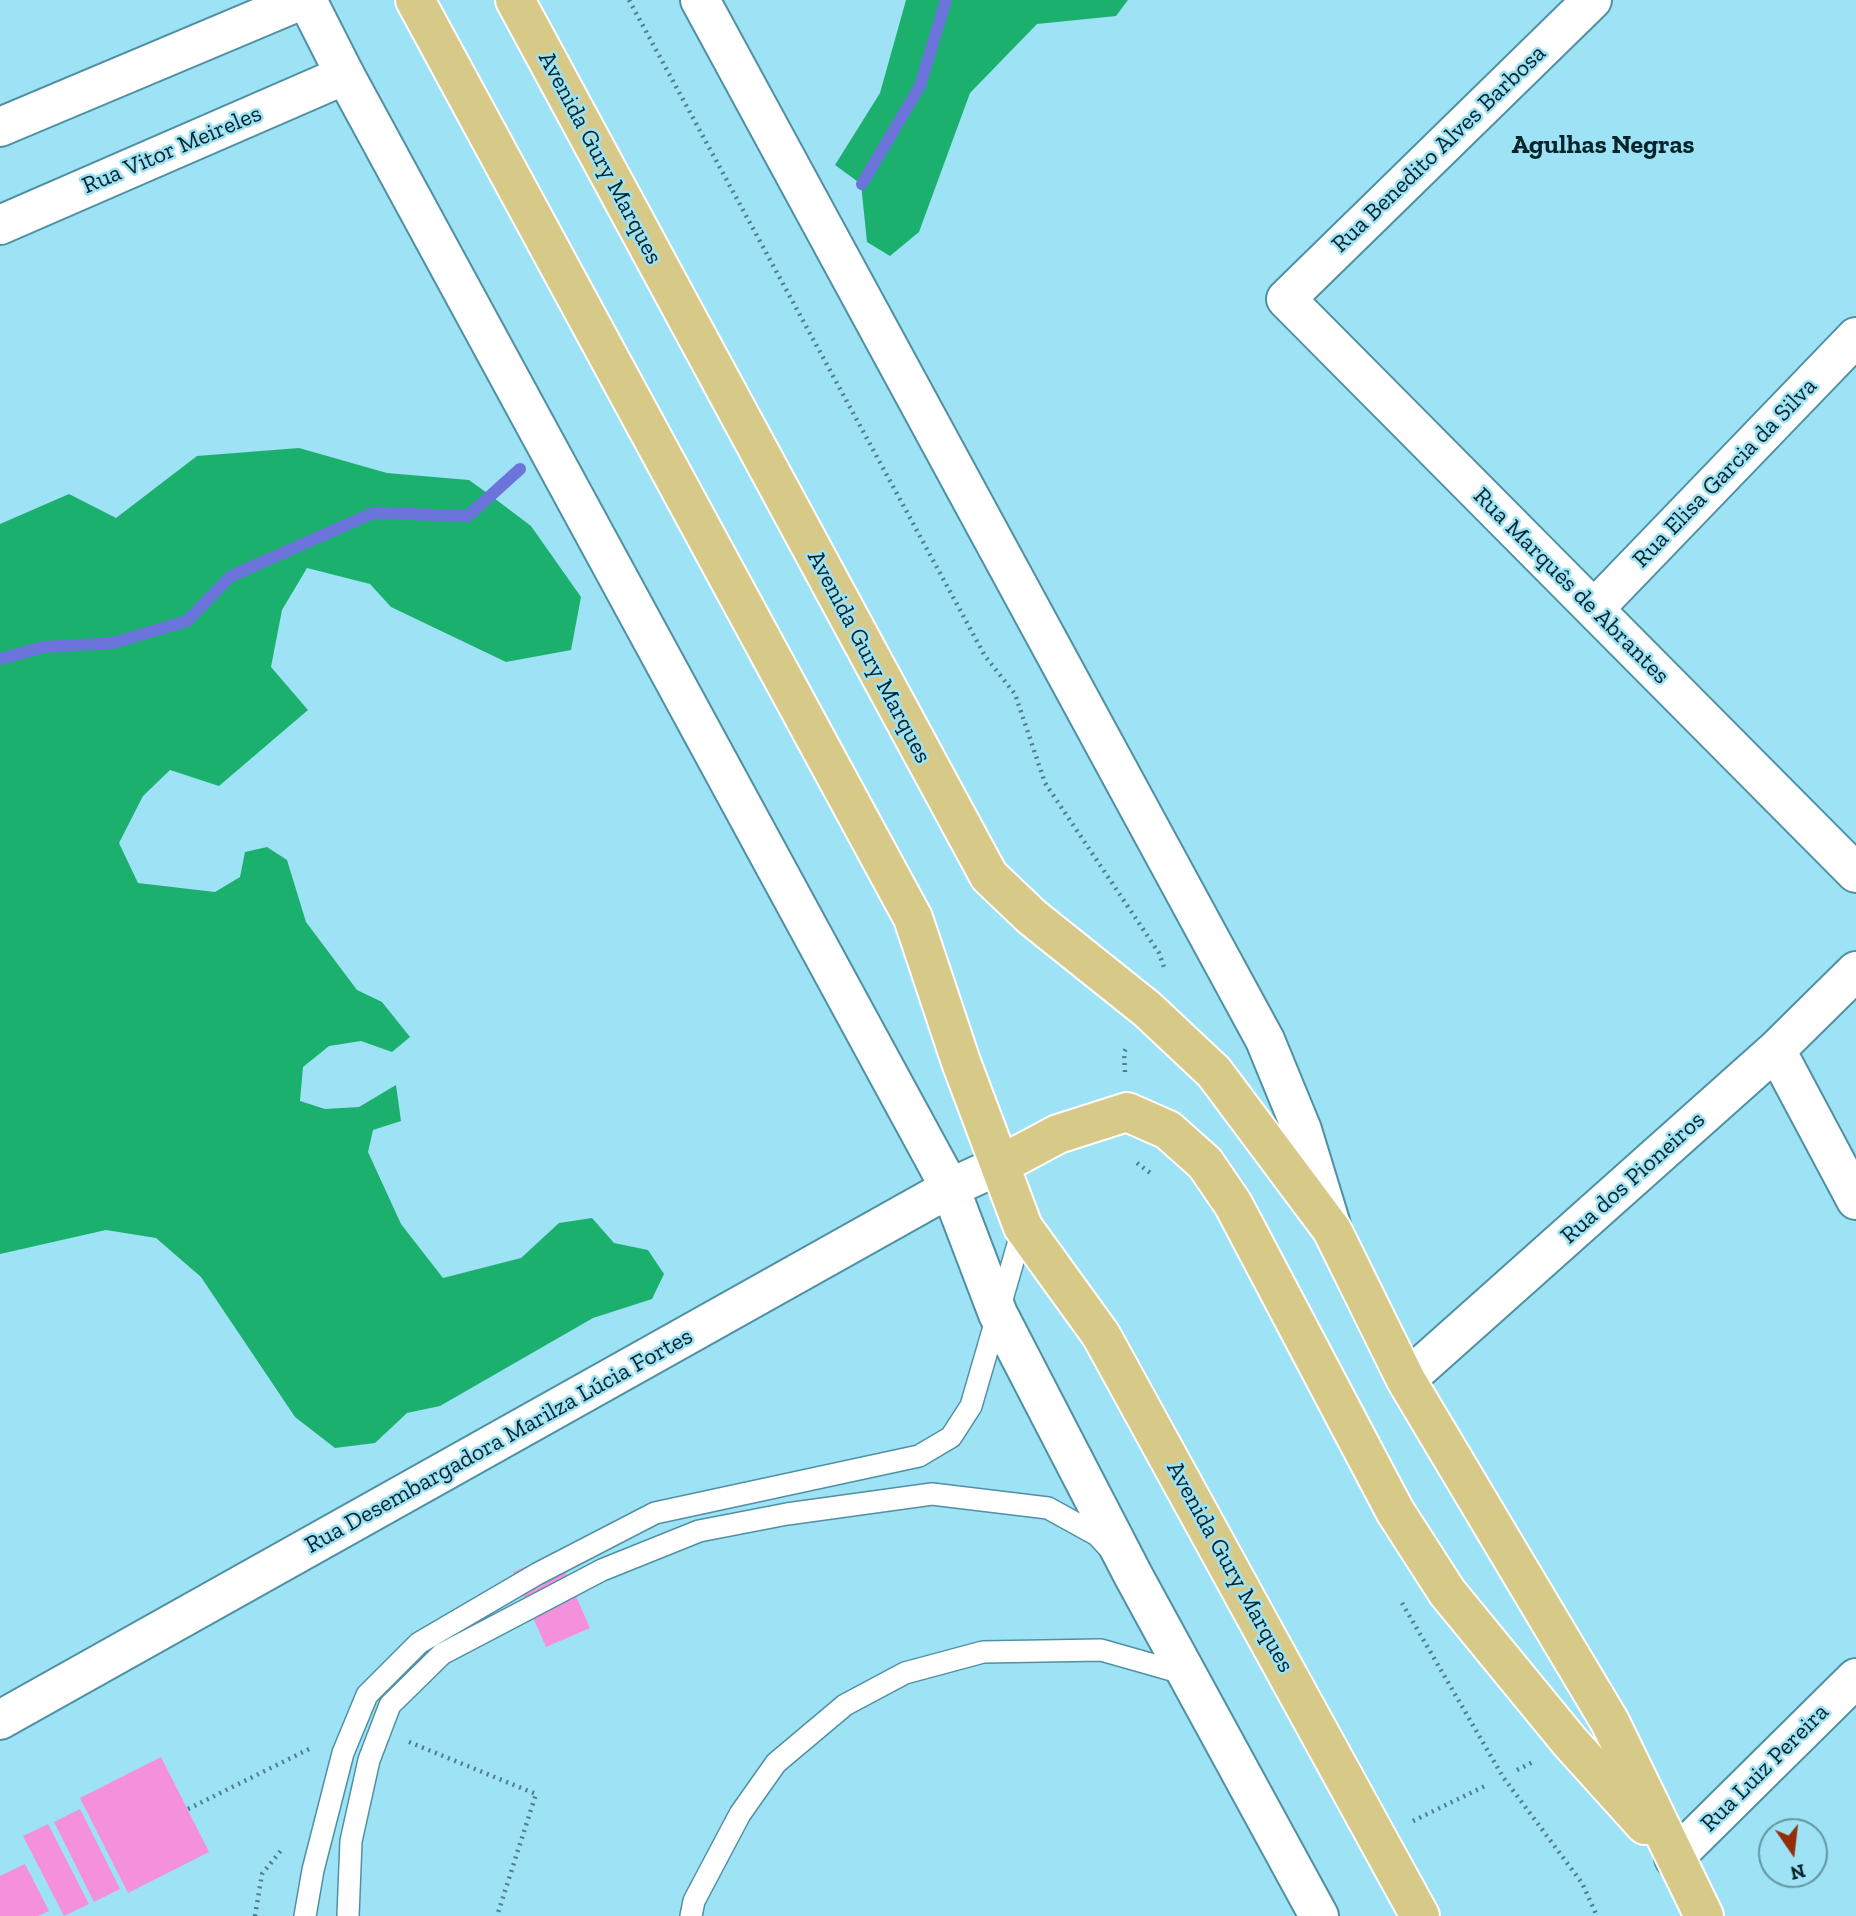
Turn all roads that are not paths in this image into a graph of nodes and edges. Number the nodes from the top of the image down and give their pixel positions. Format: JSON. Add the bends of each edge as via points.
{"nodes":[{"id":1,"x":305,"y":0,"type":"edge"},
{"id":2,"x":415,"y":0,"type":"edge"},
{"id":3,"x":515,"y":0,"type":"edge"},
{"id":4,"x":700,"y":0,"type":"edge"},
{"id":5,"x":1592,"y":0,"type":"edge"},
{"id":6,"x":345,"y":75,"type":"junction"},
{"id":7,"x":0,"y":127,"type":"edge"},
{"id":8,"x":0,"y":225,"type":"edge"},
{"id":9,"x":1286,"y":299,"type":"joint"},
{"id":10,"x":1856,"y":337,"type":"edge"},
{"id":11,"x":1594,"y":608,"type":"junction"},
{"id":12,"x":1856,"y":873,"type":"edge"},
{"id":13,"x":1856,"y":971,"type":"edge"},
{"id":14,"x":1776,"y":1050,"type":"junction"},
{"id":15,"x":1000,"y":1165,"type":"junction"},
{"id":16,"x":950,"y":1188,"type":"junction"},
{"id":17,"x":1856,"y":1200,"type":"edge"},
{"id":18,"x":1023,"y":1227,"type":"junction"},
{"id":19,"x":1332,"y":1230,"type":"junction"},
{"id":20,"x":998,"y":1314,"type":"junction"},
{"id":21,"x":1406,"y":1380,"type":"junction"},
{"id":22,"x":1133,"y":1575,"type":"junction"},
{"id":23,"x":1189,"y":1675,"type":"junction"},
{"id":24,"x":1856,"y":1678,"type":"edge"},
{"id":25,"x":0,"y":1720,"type":"edge"},
{"id":26,"x":1674,"y":1858,"type":"junction"},
{"id":27,"x":305,"y":1916,"type":"edge"},
{"id":28,"x":348,"y":1916,"type":"edge"},
{"id":29,"x":691,"y":1916,"type":"edge"},
{"id":30,"x":1319,"y":1916,"type":"edge"},
{"id":31,"x":1420,"y":1916,"type":"edge"},
{"id":32,"x":1704,"y":1916,"type":"edge"}],
"edges":[{"from":1,"to":6,"type":"street"},
{"from":1,"to":7,"type":"street"},
{"from":2,"to":15,"type":"main road","name":"Avenida Gury Marques","via":[[913,918]]},
{"from":3,"to":19,"type":"main road","name":"Avenida Gury Marques","via":[[989,876],[1214,1072]]},
{"from":4,"to":19,"type":"street","name":"Avenida Gury Marques","via":[[1265,1040],[1302,1130]]},
{"from":5,"to":9,"type":"street","name":"Rua Benedito Alves Barbosa"},
{"from":6,"to":8,"type":"street","name":"Rua Vitor Meireles"},
{"from":6,"to":16,"type":"street"},
{"from":9,"to":11,"type":"street","name":"Rua Marquês de Abrantes"},
{"from":10,"to":11,"type":"street","name":"Rua Elisa Garcia da Silva"},
{"from":11,"to":12,"type":"street","name":"Rua Marquês de Abrantes"},
{"from":13,"to":14,"type":"street","name":"Rua dos Pioneiros"},
{"from":14,"to":17,"type":"street"},
{"from":14,"to":21,"type":"street","name":"Rua dos Pioneiros"},
{"from":15,"to":16,"type":"street","name":"Rua Desembargadora Marilza Lúcia Fortes"},
{"from":15,"to":18,"type":"main road","name":"Avenida Gury Marques"},
{"from":15,"to":26,"type":"main road","via":[[1058,1134],[1127,1112],[1168,1130],[1205,1163],[1233,1204],[1395,1511],[1447,1592],[1570,1742]]},
{"from":16,"to":20,"type":"street"},
{"from":16,"to":25,"type":"street","name":"Rua Desembargadora Marilza Lúcia Fortes"},
{"from":18,"to":20,"type":"lane"},
{"from":18,"to":31,"type":"main road","name":"Avenida Gury Marques","via":[[1101,1335]]},
{"from":19,"to":21,"type":"main road","name":"Avenida Gury Marques"},
{"from":20,"to":22,"type":"street"},
{"from":20,"to":27,"type":"lane","via":[[971,1406],[951,1437],[919,1455],[656,1513],[537,1574],[419,1643],[367,1695],[343,1753]]},
{"from":21,"to":26,"type":"main road","name":"Avenida Gury Marques","via":[[1610,1722]]},
{"from":22,"to":23,"type":"street"},
{"from":22,"to":28,"type":"lane","via":[[1097,1535],[1048,1508],[932,1494],[699,1531],[602,1570],[442,1654],[390,1705],[369,1760],[351,1841]]},
{"from":23,"to":29,"type":"lane","via":[[1101,1650],[983,1653],[905,1673],[845,1705],[776,1763],[740,1814],[694,1901]]},
{"from":23,"to":30,"type":"street"},
{"from":24,"to":26,"type":"street","name":"Rua Luiz Pereira"},
{"from":26,"to":32,"type":"main road","name":"Avenida Gury Marques"}]}
